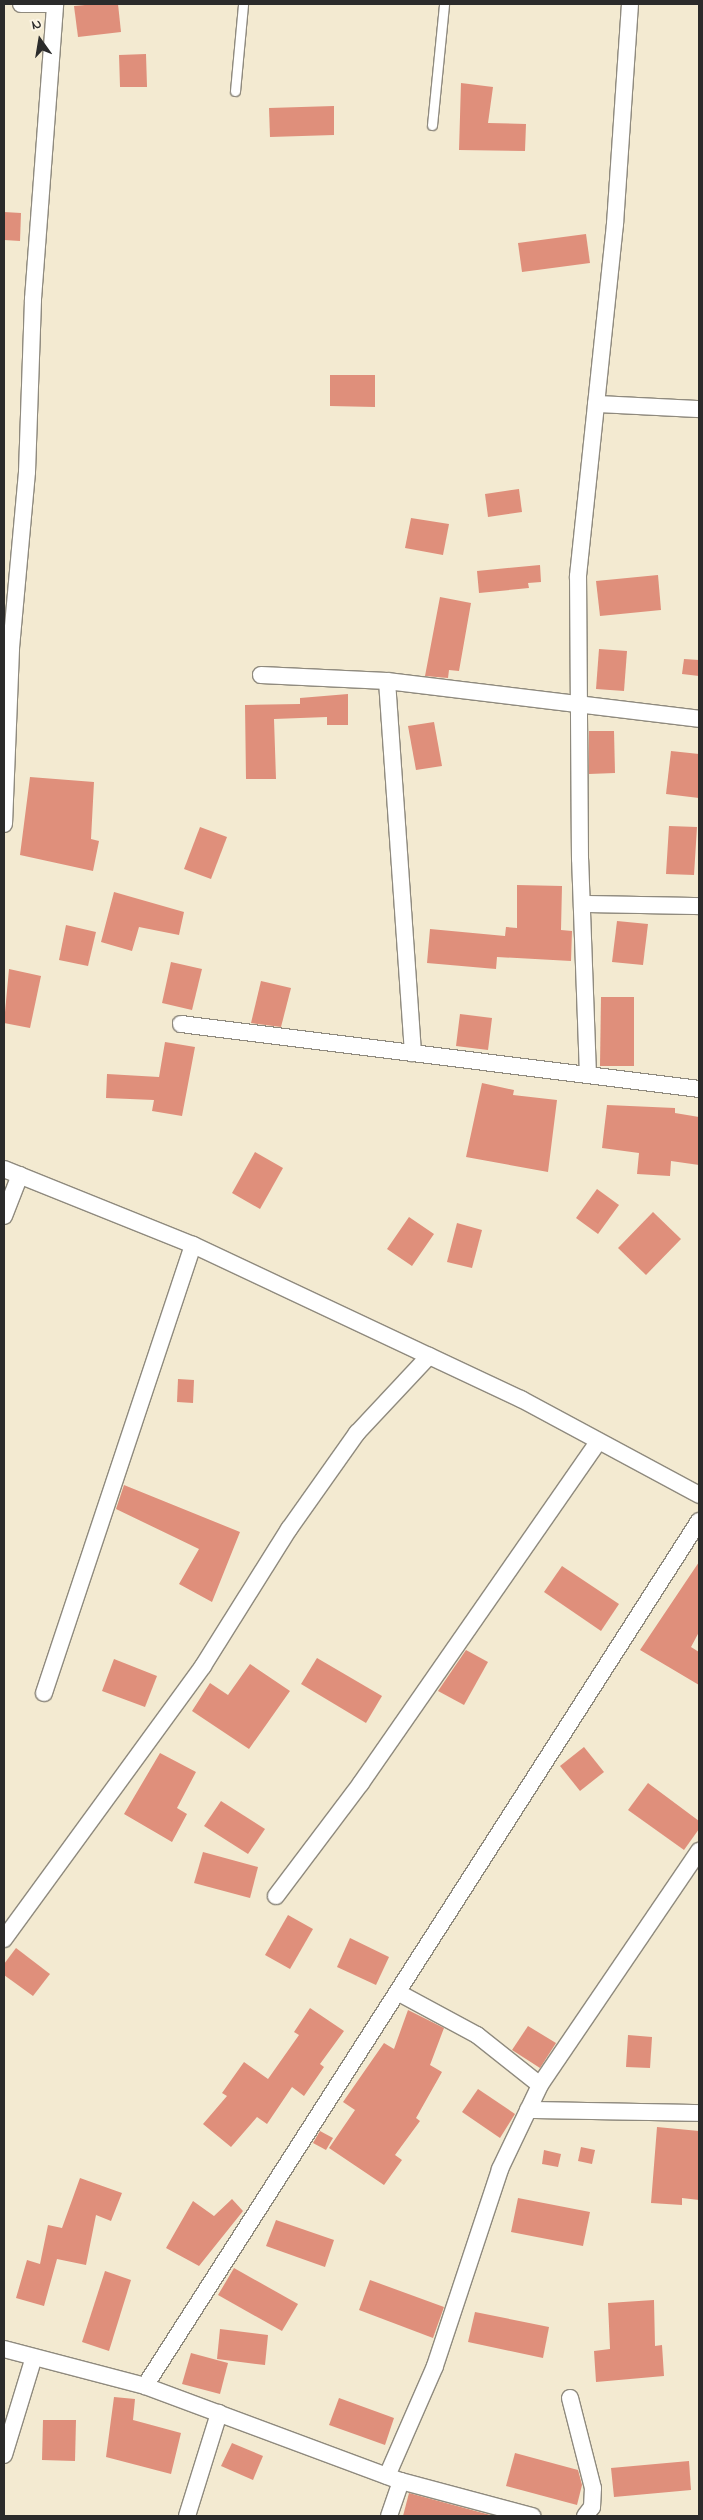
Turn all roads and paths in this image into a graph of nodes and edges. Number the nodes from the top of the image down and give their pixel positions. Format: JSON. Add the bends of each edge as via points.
{"nodes":[{"id":1,"x":21,"y":4,"type":"edge"},
{"id":2,"x":243,"y":4,"type":"edge"},
{"id":3,"x":444,"y":4,"type":"edge"},
{"id":4,"x":630,"y":4,"type":"edge"},
{"id":5,"x":55,"y":5,"type":"edge"},
{"id":6,"x":235,"y":91,"type":"dead end"},
{"id":7,"x":432,"y":125,"type":"dead end"},
{"id":8,"x":596,"y":404,"type":"junction"},
{"id":9,"x":699,"y":409,"type":"edge"},
{"id":10,"x":260,"y":675,"type":"dead end"},
{"id":11,"x":387,"y":681,"type":"junction"},
{"id":12,"x":579,"y":705,"type":"junction"},
{"id":13,"x":699,"y":719,"type":"edge"},
{"id":14,"x":4,"y":824,"type":"edge"},
{"id":15,"x":582,"y":904,"type":"junction"},
{"id":16,"x":699,"y":906,"type":"edge"},
{"id":17,"x":181,"y":1024,"type":"dead end"},
{"id":18,"x":413,"y":1053,"type":"junction"},
{"id":19,"x":588,"y":1075,"type":"junction"},
{"id":20,"x":699,"y":1089,"type":"edge"},
{"id":21,"x":4,"y":1169,"type":"edge"},
{"id":22,"x":20,"y":1176,"type":"junction"},
{"id":23,"x":4,"y":1216,"type":"edge"},
{"id":24,"x":193,"y":1245,"type":"junction"},
{"id":25,"x":429,"y":1356,"type":"junction"},
{"id":26,"x":598,"y":1442,"type":"junction"},
{"id":27,"x":699,"y":1495,"type":"edge"},
{"id":28,"x":699,"y":1521,"type":"edge"},
{"id":29,"x":44,"y":1693,"type":"dead end"},
{"id":30,"x":699,"y":1851,"type":"edge"},
{"id":31,"x":276,"y":1896,"type":"dead end"},
{"id":32,"x":4,"y":1939,"type":"edge"},
{"id":33,"x":399,"y":1992,"type":"junction"},
{"id":34,"x":540,"y":2085,"type":"junction"},
{"id":35,"x":528,"y":2110,"type":"junction"},
{"id":36,"x":699,"y":2113,"type":"edge"},
{"id":37,"x":4,"y":2349,"type":"edge"},
{"id":38,"x":34,"y":2357,"type":"junction"},
{"id":39,"x":145,"y":2386,"type":"junction"},
{"id":40,"x":570,"y":2398,"type":"dead end"},
{"id":41,"x":219,"y":2413,"type":"junction"},
{"id":42,"x":4,"y":2455,"type":"edge"},
{"id":43,"x":394,"y":2478,"type":"junction"},
{"id":44,"x":188,"y":2516,"type":"edge"},
{"id":45,"x":389,"y":2516,"type":"edge"},
{"id":46,"x":532,"y":2516,"type":"edge"},
{"id":47,"x":585,"y":2516,"type":"edge"}],
"edges":[{"from":1,"to":5,"type":"street"},
{"from":2,"to":6,"type":"lane"},
{"from":3,"to":7,"type":"lane"},
{"from":4,"to":8,"type":"street"},
{"from":5,"to":14,"type":"street","via":[[33,299],[27,472],[11,648]]},
{"from":8,"to":9,"type":"street"},
{"from":8,"to":12,"type":"street","via":[[578,576]]},
{"from":10,"to":11,"type":"street"},
{"from":11,"to":12,"type":"street"},
{"from":11,"to":18,"type":"street"},
{"from":12,"to":13,"type":"street"},
{"from":12,"to":15,"type":"street"},
{"from":15,"to":16,"type":"street"},
{"from":15,"to":19,"type":"street"},
{"from":17,"to":18,"type":"street"},
{"from":18,"to":19,"type":"street"},
{"from":19,"to":20,"type":"street"},
{"from":21,"to":22,"type":"street"},
{"from":22,"to":23,"type":"street"},
{"from":22,"to":24,"type":"street"},
{"from":24,"to":25,"type":"street"},
{"from":24,"to":29,"type":"street"},
{"from":25,"to":26,"type":"street"},
{"from":25,"to":32,"type":"street","via":[[357,1433],[203,1666]]},
{"from":26,"to":27,"type":"street"},
{"from":26,"to":31,"type":"street","via":[[361,1783]]},
{"from":28,"to":33,"type":"street"},
{"from":30,"to":34,"type":"street"},
{"from":33,"to":34,"type":"street","via":[[477,2035]]},
{"from":33,"to":39,"type":"street"},
{"from":34,"to":35,"type":"street"},
{"from":35,"to":36,"type":"street"},
{"from":35,"to":43,"type":"street","via":[[500,2169]]},
{"from":37,"to":38,"type":"street"},
{"from":38,"to":39,"type":"street"},
{"from":38,"to":42,"type":"street"},
{"from":39,"to":41,"type":"street"},
{"from":40,"to":47,"type":"street","via":[[593,2488],[592,2507]]},
{"from":41,"to":43,"type":"street"},
{"from":41,"to":44,"type":"street"},
{"from":43,"to":45,"type":"street"},
{"from":43,"to":46,"type":"street"}]}
